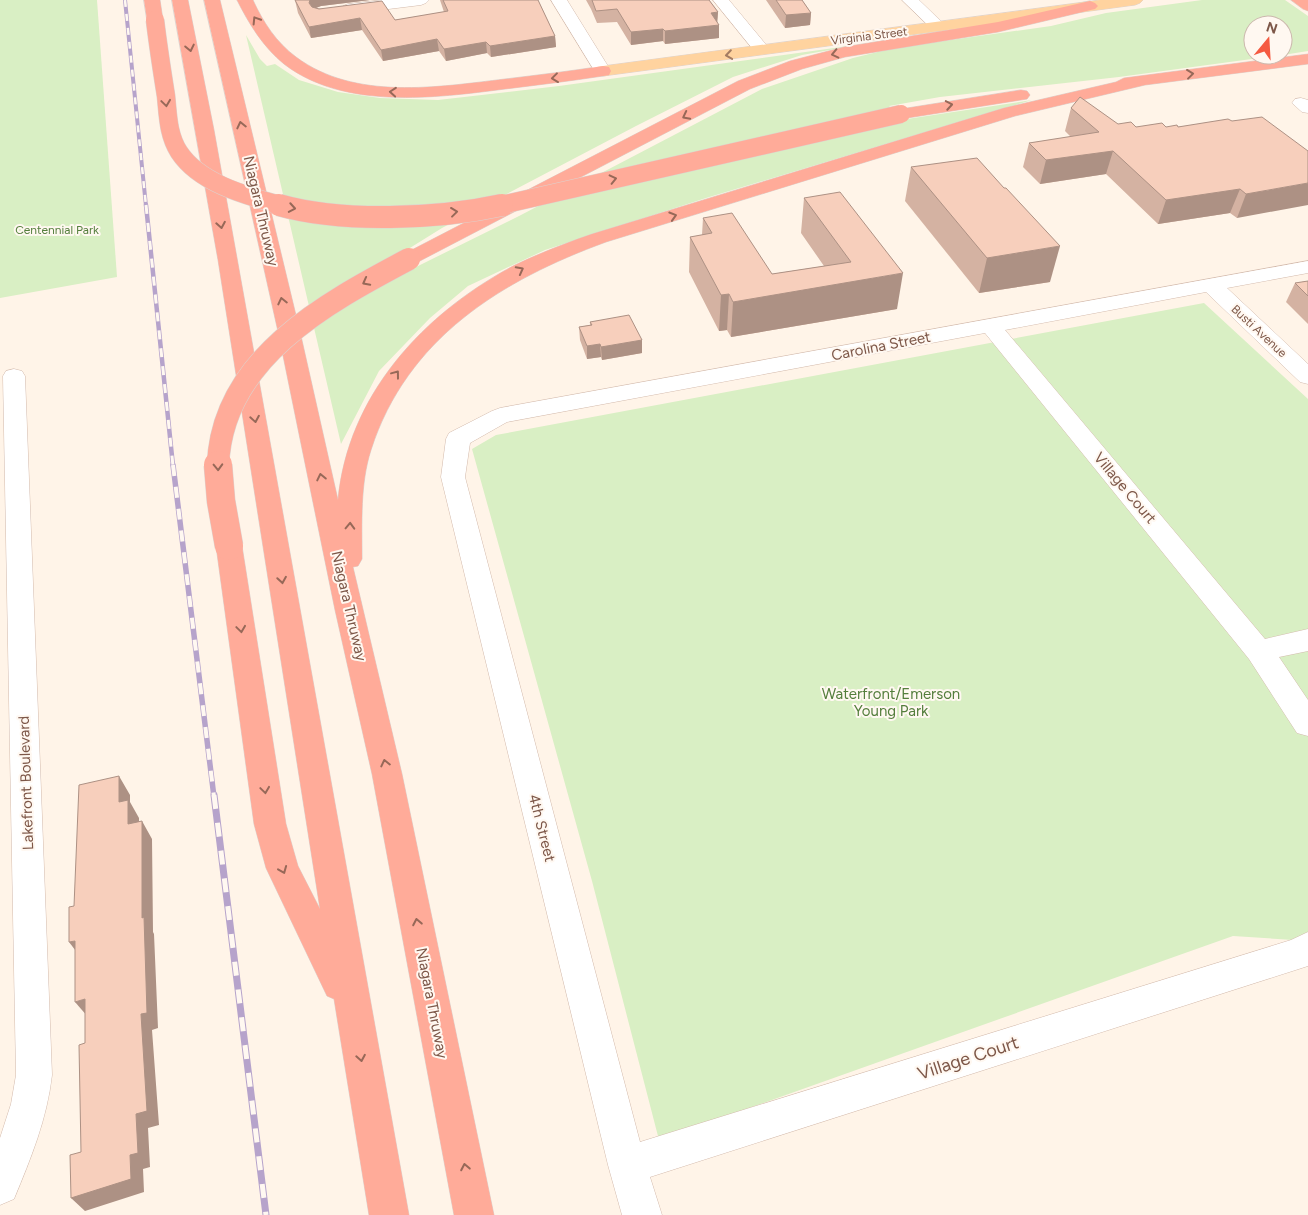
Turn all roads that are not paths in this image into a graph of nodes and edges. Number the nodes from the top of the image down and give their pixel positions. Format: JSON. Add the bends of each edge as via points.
{"nodes":[{"id":1,"x":152,"y":0,"type":"edge"},
{"id":2,"x":180,"y":0,"type":"edge"},
{"id":3,"x":212,"y":0,"type":"edge"},
{"id":4,"x":245,"y":0,"type":"edge"},
{"id":5,"x":420,"y":0,"type":"edge"},
{"id":6,"x":559,"y":0,"type":"edge"},
{"id":7,"x":721,"y":0,"type":"edge"},
{"id":8,"x":910,"y":0,"type":"edge"},
{"id":9,"x":1135,"y":0,"type":"edge"},
{"id":10,"x":1299,"y":0,"type":"edge"},
{"id":11,"x":1090,"y":6,"type":"junction"},
{"id":12,"x":1308,"y":6,"type":"edge"},
{"id":13,"x":330,"y":12,"type":"edge"},
{"id":14,"x":939,"y":27,"type":"junction"},
{"id":15,"x":762,"y":50,"type":"junction"},
{"id":16,"x":1308,"y":59,"type":"edge"},
{"id":17,"x":603,"y":71,"type":"junction"},
{"id":18,"x":1142,"y":81,"type":"junction"},
{"id":19,"x":1308,"y":267,"type":"edge"},
{"id":20,"x":1211,"y":285,"type":"junction"},
{"id":21,"x":990,"y":325,"type":"junction"},
{"id":22,"x":14,"y":376,"type":"dead end"},
{"id":23,"x":1308,"y":377,"type":"edge"},
{"id":24,"x":458,"y":439,"type":"joint"},
{"id":25,"x":349,"y":610,"type":"junction"},
{"id":26,"x":1308,"y":640,"type":"edge"},
{"id":27,"x":1259,"y":651,"type":"junction"},
{"id":28,"x":1308,"y":724,"type":"edge"},
{"id":29,"x":1308,"y":948,"type":"edge"},
{"id":30,"x":352,"y":1010,"type":"junction"},
{"id":31,"x":627,"y":1164,"type":"junction"},
{"id":32,"x":0,"y":1185,"type":"edge"},
{"id":33,"x":389,"y":1215,"type":"edge"},
{"id":34,"x":474,"y":1215,"type":"edge"},
{"id":35,"x":642,"y":1215,"type":"edge"}],
"edges":[{"from":1,"to":18,"type":"highway","one_way":true,"bridge":true,"via":[[168,114],[176,147],[183,156],[193,167],[236,192],[270,204],[320,213],[396,216],[496,206],[902,114],[979,100]]},
{"from":2,"to":30,"type":"highway","one_way":true,"via":[[257,432]]},
{"from":25,"to":3,"type":"highway","name":"Niagara Thruway","one_way":true},
{"from":17,"to":4,"type":"highway","one_way":true,"via":[[436,92],[398,93],[356,86],[309,71],[283,55],[262,30]]},
{"from":5,"to":13,"type":"street"},
{"from":6,"to":17,"type":"street"},
{"from":7,"to":15,"type":"street"},
{"from":8,"to":14,"type":"street"},
{"from":9,"to":11,"type":"main road","name":"Virginia Street"},
{"from":10,"to":12,"type":"highway"},
{"from":11,"to":14,"type":"main road","name":"Virginia Street"},
{"from":11,"to":30,"type":"highway","one_way":true,"bridge":true,"via":[[989,28],[866,47],[824,57],[744,85],[344,293],[298,324],[260,361],[233,403],[223,427],[218,454],[219,479],[270,824],[282,868]]},
{"from":14,"to":15,"type":"main road","name":"Virginia Street"},
{"from":15,"to":17,"type":"main road","name":"Virginia Street","one_way":true},
{"from":18,"to":16,"type":"highway","one_way":true},
{"from":25,"to":18,"type":"highway","one_way":true,"via":[[353,479],[358,451],[370,418],[403,365],[436,330],[477,296],[527,266],[599,238],[1010,112]]},
{"from":19,"to":20,"type":"street","name":"Carolina Street"},
{"from":20,"to":21,"type":"street","name":"Carolina Street"},
{"from":20,"to":23,"type":"street","name":"Busti Avenue"},
{"from":21,"to":24,"type":"street","name":"Carolina Street","via":[[500,416]]},
{"from":21,"to":27,"type":"street","name":"Village Court"},
{"from":22,"to":32,"type":"street","name":"Lakefront Boulevard","via":[[34,1075],[22,1136]]},
{"from":24,"to":31,"type":"street","name":"4th Street","via":[[453,477]]},
{"from":34,"to":25,"type":"highway","name":"Niagara Thruway","one_way":true,"via":[[387,774]]},
{"from":26,"to":27,"type":"street"},
{"from":27,"to":28,"type":"street","name":"Village Court"},
{"from":29,"to":31,"type":"street","name":"Village Court"},
{"from":30,"to":33,"type":"highway","one_way":true},
{"from":31,"to":35,"type":"street","name":"4th Street"}]}
